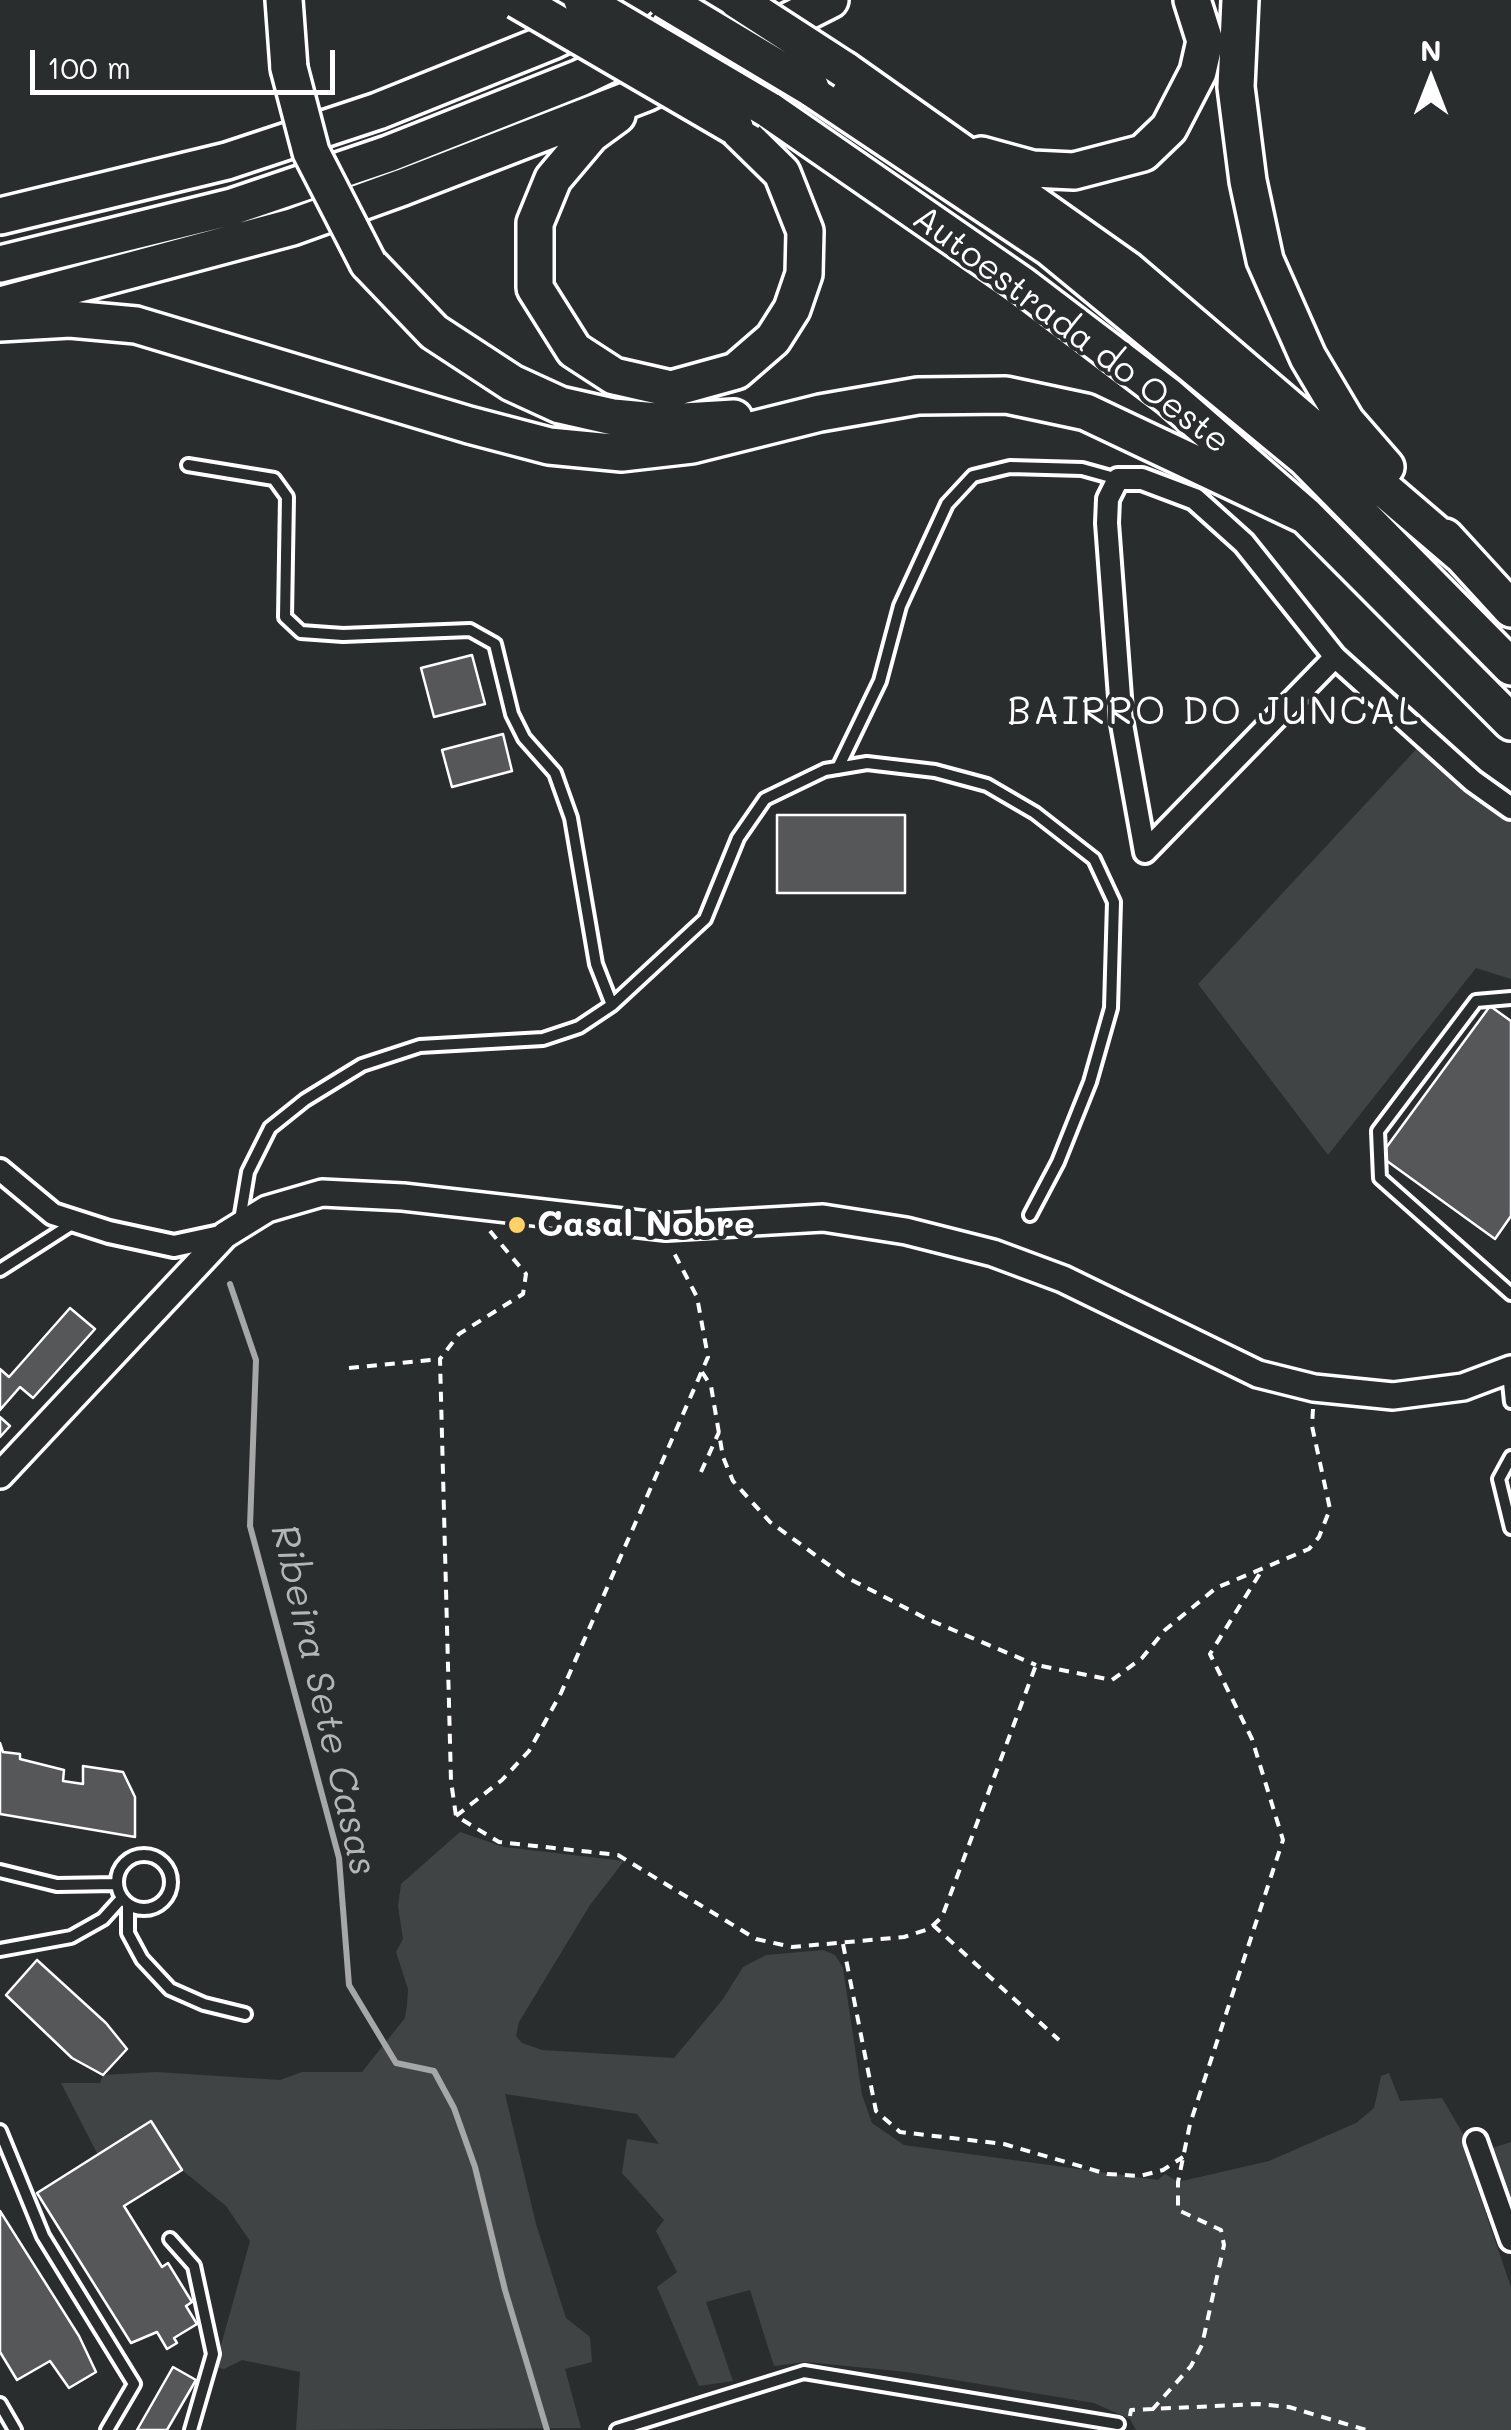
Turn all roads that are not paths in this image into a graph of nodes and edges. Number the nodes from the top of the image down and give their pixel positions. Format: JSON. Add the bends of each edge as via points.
{"nodes":[{"id":1,"x":284,"y":0,"type":"edge"},
{"id":2,"x":517,"y":0,"type":"edge"},
{"id":3,"x":582,"y":0,"type":"edge"},
{"id":4,"x":638,"y":0,"type":"edge"},
{"id":5,"x":664,"y":0,"type":"edge"},
{"id":6,"x":739,"y":0,"type":"edge"},
{"id":7,"x":830,"y":0,"type":"edge"},
{"id":8,"x":1192,"y":0,"type":"edge"},
{"id":9,"x":1240,"y":0,"type":"edge"},
{"id":10,"x":646,"y":94,"type":"junction"},
{"id":11,"x":961,"y":150,"type":"junction"},
{"id":12,"x":0,"y":216,"type":"edge"},
{"id":13,"x":0,"y":264,"type":"edge"},
{"id":14,"x":0,"y":305,"type":"edge"},
{"id":15,"x":0,"y":323,"type":"edge"},
{"id":16,"x":820,"y":413,"type":"junction"},
{"id":17,"x":188,"y":465,"type":"dead end"},
{"id":18,"x":1118,"y":479,"type":"junction"},
{"id":19,"x":1306,"y":516,"type":"junction"},
{"id":20,"x":1460,"y":554,"type":"junction"},
{"id":21,"x":1511,"y":609,"type":"edge"},
{"id":22,"x":1335,"y":657,"type":"junction"},
{"id":23,"x":1511,"y":667,"type":"edge"},
{"id":24,"x":1511,"y":722,"type":"edge"},
{"id":25,"x":838,"y":768,"type":"junction"},
{"id":26,"x":1511,"y":808,"type":"edge"},
{"id":27,"x":1511,"y":998,"type":"edge"},
{"id":28,"x":612,"y":1004,"type":"junction"},
{"id":29,"x":0,"y":1170,"type":"edge"},
{"id":30,"x":1030,"y":1215,"type":"dead end"},
{"id":31,"x":76,"y":1222,"type":"junction"},
{"id":32,"x":232,"y":1231,"type":"junction"},
{"id":33,"x":0,"y":1270,"type":"edge"},
{"id":34,"x":1511,"y":1294,"type":"edge"},
{"id":35,"x":1509,"y":1370,"type":"edge"},
{"id":36,"x":1511,"y":1402,"type":"edge"},
{"id":37,"x":1511,"y":1457,"type":"edge"},
{"id":38,"x":0,"y":1476,"type":"edge"},
{"id":39,"x":1511,"y":1528,"type":"edge"},
{"id":40,"x":0,"y":1871,"type":"edge"},
{"id":41,"x":116,"y":1884,"type":"junction"},
{"id":42,"x":125,"y":1901,"type":"junction"},
{"id":43,"x":0,"y":1950,"type":"edge"},
{"id":44,"x":245,"y":2014,"type":"dead end"},
{"id":45,"x":0,"y":2131,"type":"edge"},
{"id":46,"x":1476,"y":2141,"type":"dead end"},
{"id":47,"x":170,"y":2239,"type":"dead end"},
{"id":48,"x":1511,"y":2240,"type":"edge"},
{"id":49,"x":0,"y":2404,"type":"edge"},
{"id":50,"x":1124,"y":2422,"type":"road end"},
{"id":51,"x":15,"y":2430,"type":"edge"},
{"id":52,"x":107,"y":2430,"type":"edge"},
{"id":53,"x":192,"y":2430,"type":"edge"},
{"id":54,"x":619,"y":2430,"type":"edge"}],
"edges":[{"from":1,"to":16,"type":"highway","bridge":true,"via":[[288,68],[311,152],[368,263],[434,332],[512,383],[560,405],[667,422]]},
{"from":2,"to":10,"type":"highway","bridge":true,"via":[[736,128],[782,173],[805,231],[804,274],[774,338],[736,371],[671,389],[614,376],[574,350],[534,288],[535,222],[552,179]]},
{"from":3,"to":19,"type":"highway","name":"Autoestrada do Oeste","bridge":true,"via":[[769,110],[1022,285],[1168,396]]},
{"from":4,"to":12,"type":"highway","via":[[378,111],[228,161]]},
{"from":5,"to":23,"type":"highway","name":"Autoestrada do Oeste","bridge":true,"via":[[811,88],[1050,248],[1305,458]]},
{"from":6,"to":11,"type":"highway","bridge":true},
{"from":6,"to":13,"type":"highway","via":[[580,78],[388,154],[232,207]]},
{"from":7,"to":10,"type":"highway"},
{"from":8,"to":11,"type":"highway","via":[[1206,41],[1198,72],[1168,128],[1142,153],[1074,172],[1032,169]]},
{"from":9,"to":20,"type":"highway","via":[[1236,88],[1265,260],[1308,357],[1346,421]]},
{"from":10,"to":14,"type":"highway","via":[[292,227]]},
{"from":11,"to":20,"type":"highway","via":[[1128,270]]},
{"from":15,"to":16,"type":"highway","via":[[70,318],[136,325],[549,446],[622,454]]},
{"from":16,"to":19,"type":"highway","via":[[918,396],[1022,399],[1086,412]]},
{"from":17,"to":28,"type":"lane","via":[[274,479],[287,497],[285,617],[301,632],[470,630],[495,644],[512,714],[555,773],[572,818],[596,964]]},
{"from":18,"to":22,"type":"street","via":[[1142,478],[1195,499],[1244,542]]},
{"from":18,"to":22,"type":"street","via":[[1107,523],[1122,724],[1145,852]]},
{"from":18,"to":25,"type":"lane","via":[[1082,469],[1010,467],[973,476],[947,504],[900,606],[880,680]]},
{"from":19,"to":24,"type":"highway","name":"Autoestrada do Oeste"},
{"from":20,"to":21,"type":"highway"},
{"from":22,"to":26,"type":"street"},
{"from":25,"to":28,"type":"lane","via":[[765,799],[738,838],[705,919]]},
{"from":25,"to":30,"type":"lane","via":[[867,763],[987,784],[1094,859],[1114,902],[1111,1008],[1077,1114]]},
{"from":27,"to":34,"type":"lane","via":[[1476,1002],[1378,1131],[1380,1178]]},
{"from":28,"to":32,"type":"lane","via":[[543,1039],[420,1046],[362,1065],[270,1128],[248,1172]]},
{"from":29,"to":31,"type":"street","via":[[53,1214]]},
{"from":31,"to":32,"type":"street","via":[[174,1246]]},
{"from":31,"to":33,"type":"lane"},
{"from":32,"to":35,"type":"street","via":[[268,1209],[322,1193],[666,1227],[824,1218],[976,1248],[1062,1280],[1258,1374],[1314,1388],[1393,1396],[1463,1386]]},
{"from":32,"to":38,"type":"street"},
{"from":35,"to":36,"type":"lane"},
{"from":37,"to":39,"type":"lane","via":[[1499,1479]]},
{"from":40,"to":41,"type":"lane","via":[[57,1885]]},
{"from":41,"to":42,"type":"lane"},
{"from":41,"to":42,"type":"lane","via":[[121,1866],[136,1856],[154,1856],[168,1868],[171,1886],[163,1902],[146,1909]]},
{"from":42,"to":43,"type":"lane","via":[[71,1936]]},
{"from":42,"to":44,"type":"lane","via":[[128,1933],[170,1990]]},
{"from":45,"to":52,"type":"lane","via":[[43,2236],[134,2384]]},
{"from":46,"to":48,"type":"street"},
{"from":47,"to":53,"type":"lane","via":[[194,2266],[213,2354]]},
{"from":49,"to":51,"type":"lane"},
{"from":50,"to":54,"type":"lane","via":[[804,2372]]}]}
